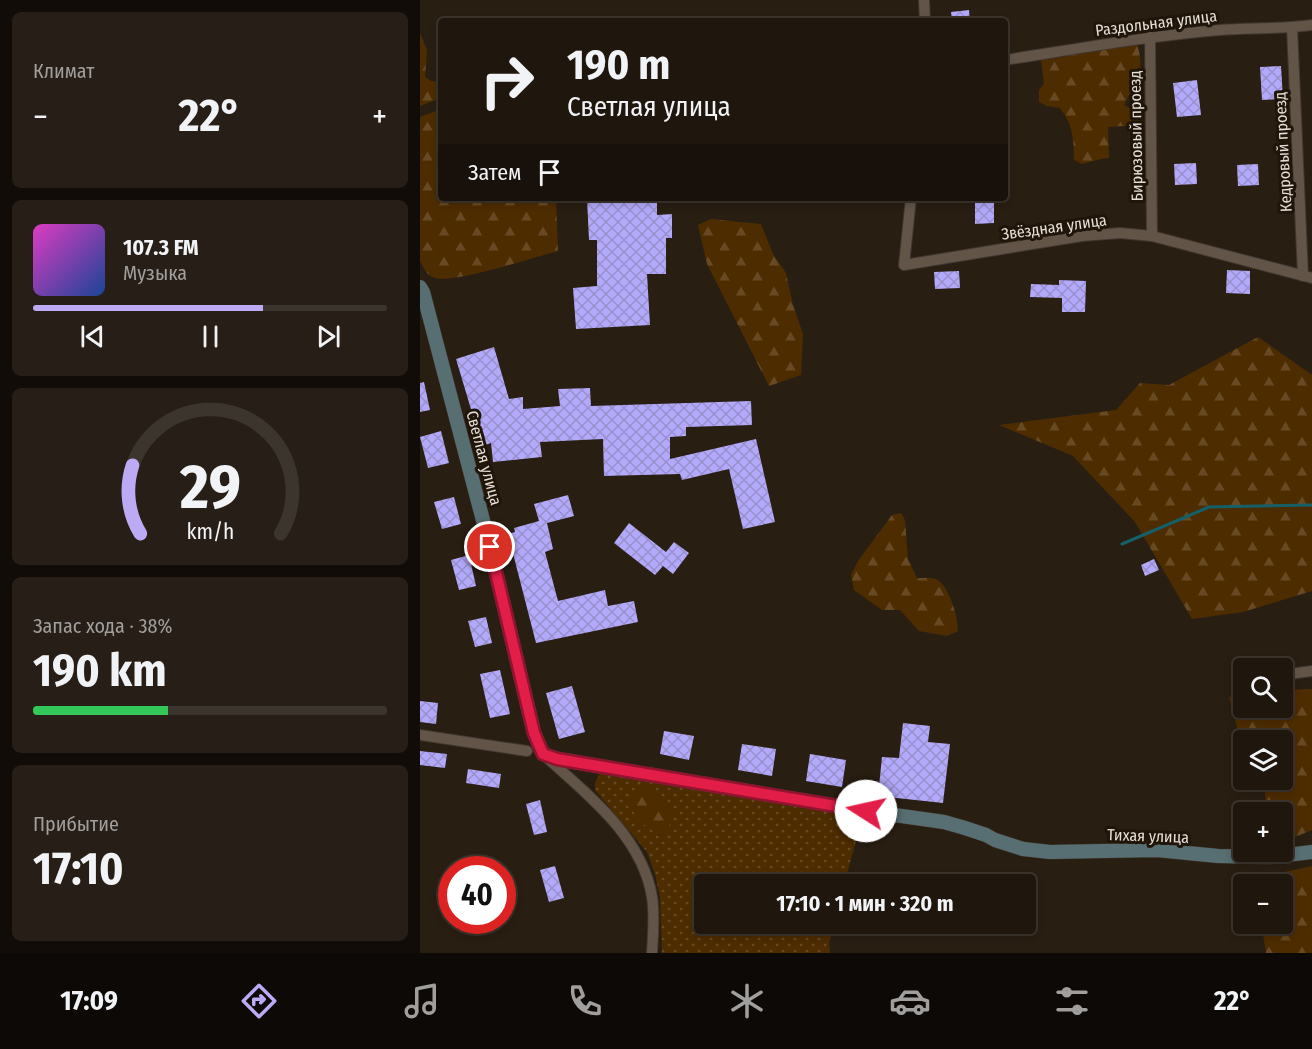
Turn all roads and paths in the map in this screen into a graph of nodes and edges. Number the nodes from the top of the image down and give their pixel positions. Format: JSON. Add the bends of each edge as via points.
{"nodes":[{"id":1,"x":924,"y":0,"type":"edge"},
{"id":2,"x":925,"y":18,"type":"edge"},
{"id":3,"x":1312,"y":25,"type":"edge"},
{"id":4,"x":1292,"y":27,"type":"junction"},
{"id":5,"x":1150,"y":37,"type":"junction"},
{"id":6,"x":1008,"y":60,"type":"edge"},
{"id":7,"x":911,"y":201,"type":"edge"},
{"id":8,"x":1152,"y":236,"type":"junction"},
{"id":9,"x":1308,"y":277,"type":"edge"},
{"id":10,"x":421,"y":288,"type":"edge"},
{"id":11,"x":1312,"y":671,"type":"edge"},
{"id":12,"x":1293,"y":674,"type":"edge"},
{"id":13,"x":420,"y":735,"type":"edge"},
{"id":14,"x":527,"y":751,"type":"dead end"},
{"id":15,"x":543,"y":754,"type":"junction"},
{"id":16,"x":1312,"y":852,"type":"edge"},
{"id":17,"x":652,"y":953,"type":"edge"}],
"edges":[{"from":1,"to":2,"type":"street"},
{"from":3,"to":4,"type":"street","name":"Раздольная улица"},
{"from":4,"to":5,"type":"street","name":"Раздольная улица"},
{"from":4,"to":9,"type":"street","name":"Кедровый проезд"},
{"from":5,"to":6,"type":"street","name":"Раздольная улица"},
{"from":5,"to":8,"type":"street","name":"Бирюзовый проезд"},
{"from":7,"to":8,"type":"street","name":"Звёздная улица","via":[[904,265],[1082,236]]},
{"from":8,"to":9,"type":"street","name":"Звёздная улица"},
{"from":10,"to":15,"type":"street","name":"Светлая улица","via":[[490,547],[534,733]]},
{"from":11,"to":12,"type":"street"},
{"from":13,"to":14,"type":"street"},
{"from":15,"to":16,"type":"street","name":"Тихая улица","via":[[944,822],[1023,849],[1157,850],[1218,856]]},
{"from":15,"to":17,"type":"street","name":"Светлая улица","via":[[596,802],[636,852],[652,897]]}]}
